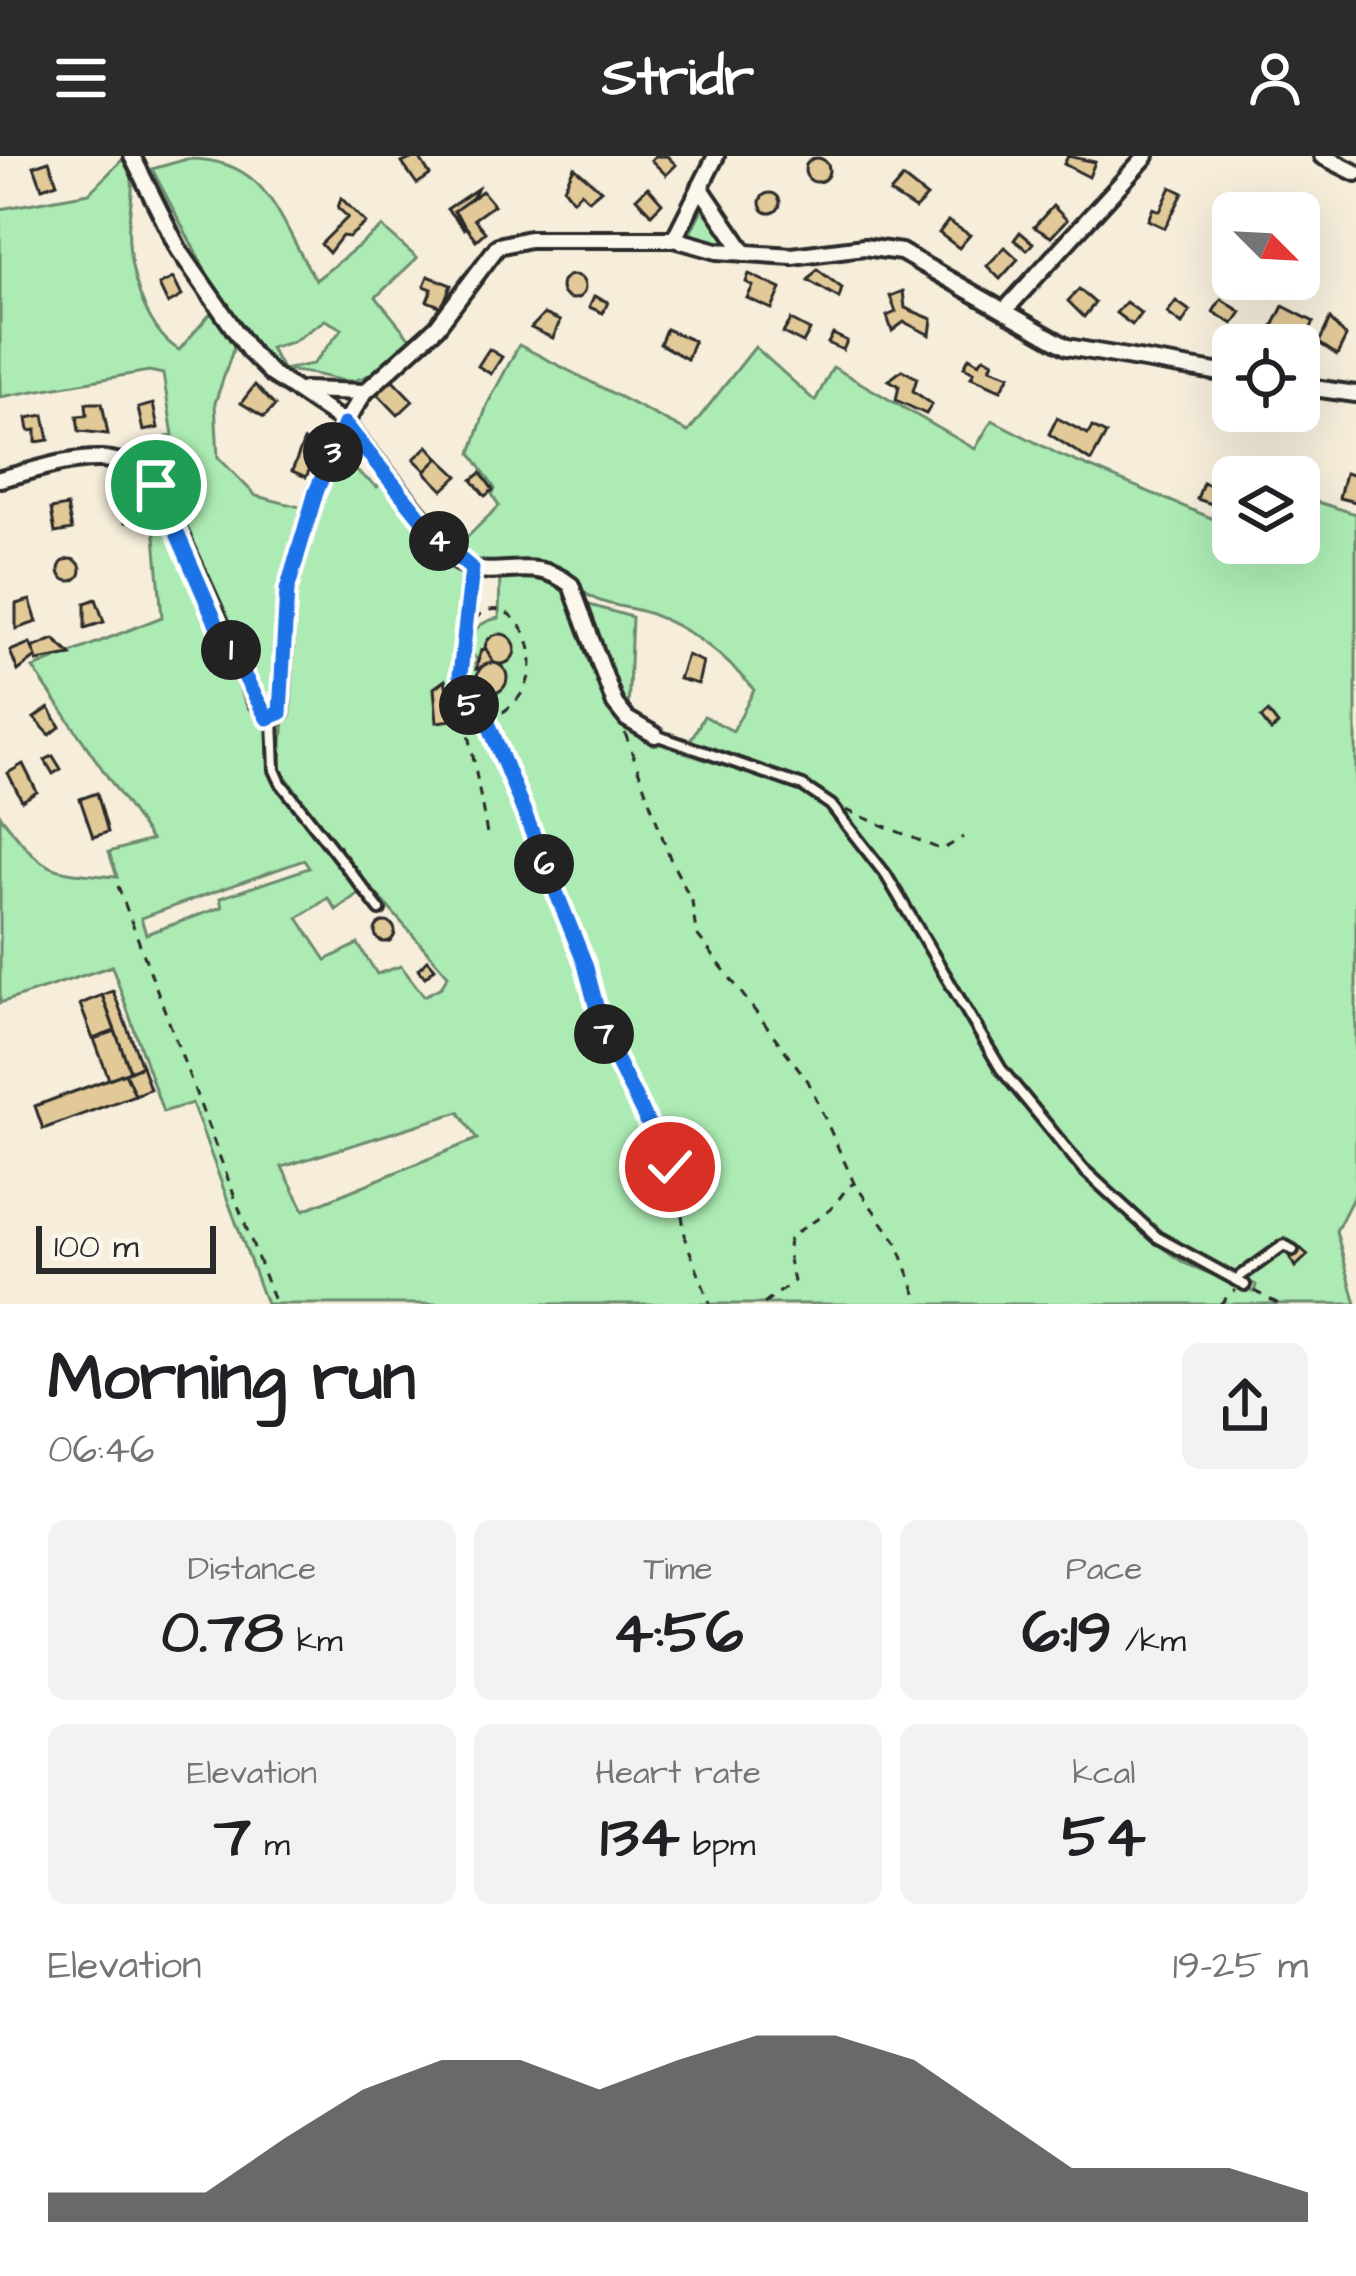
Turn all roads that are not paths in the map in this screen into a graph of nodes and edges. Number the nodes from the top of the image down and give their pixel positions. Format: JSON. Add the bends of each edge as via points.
{"nodes":[{"id":1,"x":132,"y":156,"type":"edge"},
{"id":2,"x":716,"y":156,"type":"edge"},
{"id":3,"x":1146,"y":156,"type":"edge"},
{"id":4,"x":1322,"y":156,"type":"edge"},
{"id":5,"x":1356,"y":173,"type":"edge"},
{"id":6,"x":700,"y":187,"type":"junction"},
{"id":7,"x":674,"y":239,"type":"junction"},
{"id":8,"x":745,"y":253,"type":"junction"},
{"id":9,"x":1005,"y":310,"type":"junction"},
{"id":10,"x":1212,"y":372,"type":"edge"},
{"id":11,"x":1320,"y":389,"type":"edge"},
{"id":12,"x":301,"y":390,"type":"junction"},
{"id":13,"x":365,"y":392,"type":"junction"},
{"id":14,"x":1356,"y":394,"type":"edge"},
{"id":15,"x":345,"y":424,"type":"junction"},
{"id":16,"x":0,"y":479,"type":"edge"},
{"id":17,"x":273,"y":719,"type":"junction"},
{"id":18,"x":655,"y":735,"type":"joint"},
{"id":19,"x":380,"y":910,"type":"dead end"},
{"id":20,"x":1293,"y":1250,"type":"dead end"},
{"id":21,"x":1235,"y":1280,"type":"junction"},
{"id":22,"x":1245,"y":1286,"type":"road end"}],
"edges":[{"from":1,"to":12,"type":"street","via":[[219,311],[259,362]]},
{"from":2,"to":6,"type":"street"},
{"from":3,"to":9,"type":"street"},
{"from":4,"to":5,"type":"street"},
{"from":6,"to":7,"type":"street"},
{"from":6,"to":8,"type":"street"},
{"from":7,"to":8,"type":"street"},
{"from":7,"to":13,"type":"street","via":[[497,245],[437,328]]},
{"from":8,"to":9,"type":"street","via":[[901,252]]},
{"from":9,"to":10,"type":"street","via":[[1084,351]]},
{"from":11,"to":14,"type":"street"},
{"from":12,"to":13,"type":"street"},
{"from":12,"to":15,"type":"street"},
{"from":13,"to":15,"type":"street"},
{"from":15,"to":17,"type":"street","via":[[287,590],[286,675]]},
{"from":15,"to":18,"type":"street","via":[[440,542],[472,569],[526,566],[571,585],[620,712]]},
{"from":16,"to":17,"type":"street","via":[[93,458],[130,461],[150,476],[217,625]]},
{"from":17,"to":19,"type":"lane","via":[[281,782]]},
{"from":18,"to":21,"type":"lane","via":[[803,786],[832,805],[886,875],[980,1040],[1083,1169],[1157,1237]]},
{"from":20,"to":21,"type":"lane","via":[[1273,1250]]},
{"from":21,"to":22,"type":"lane"}]}
